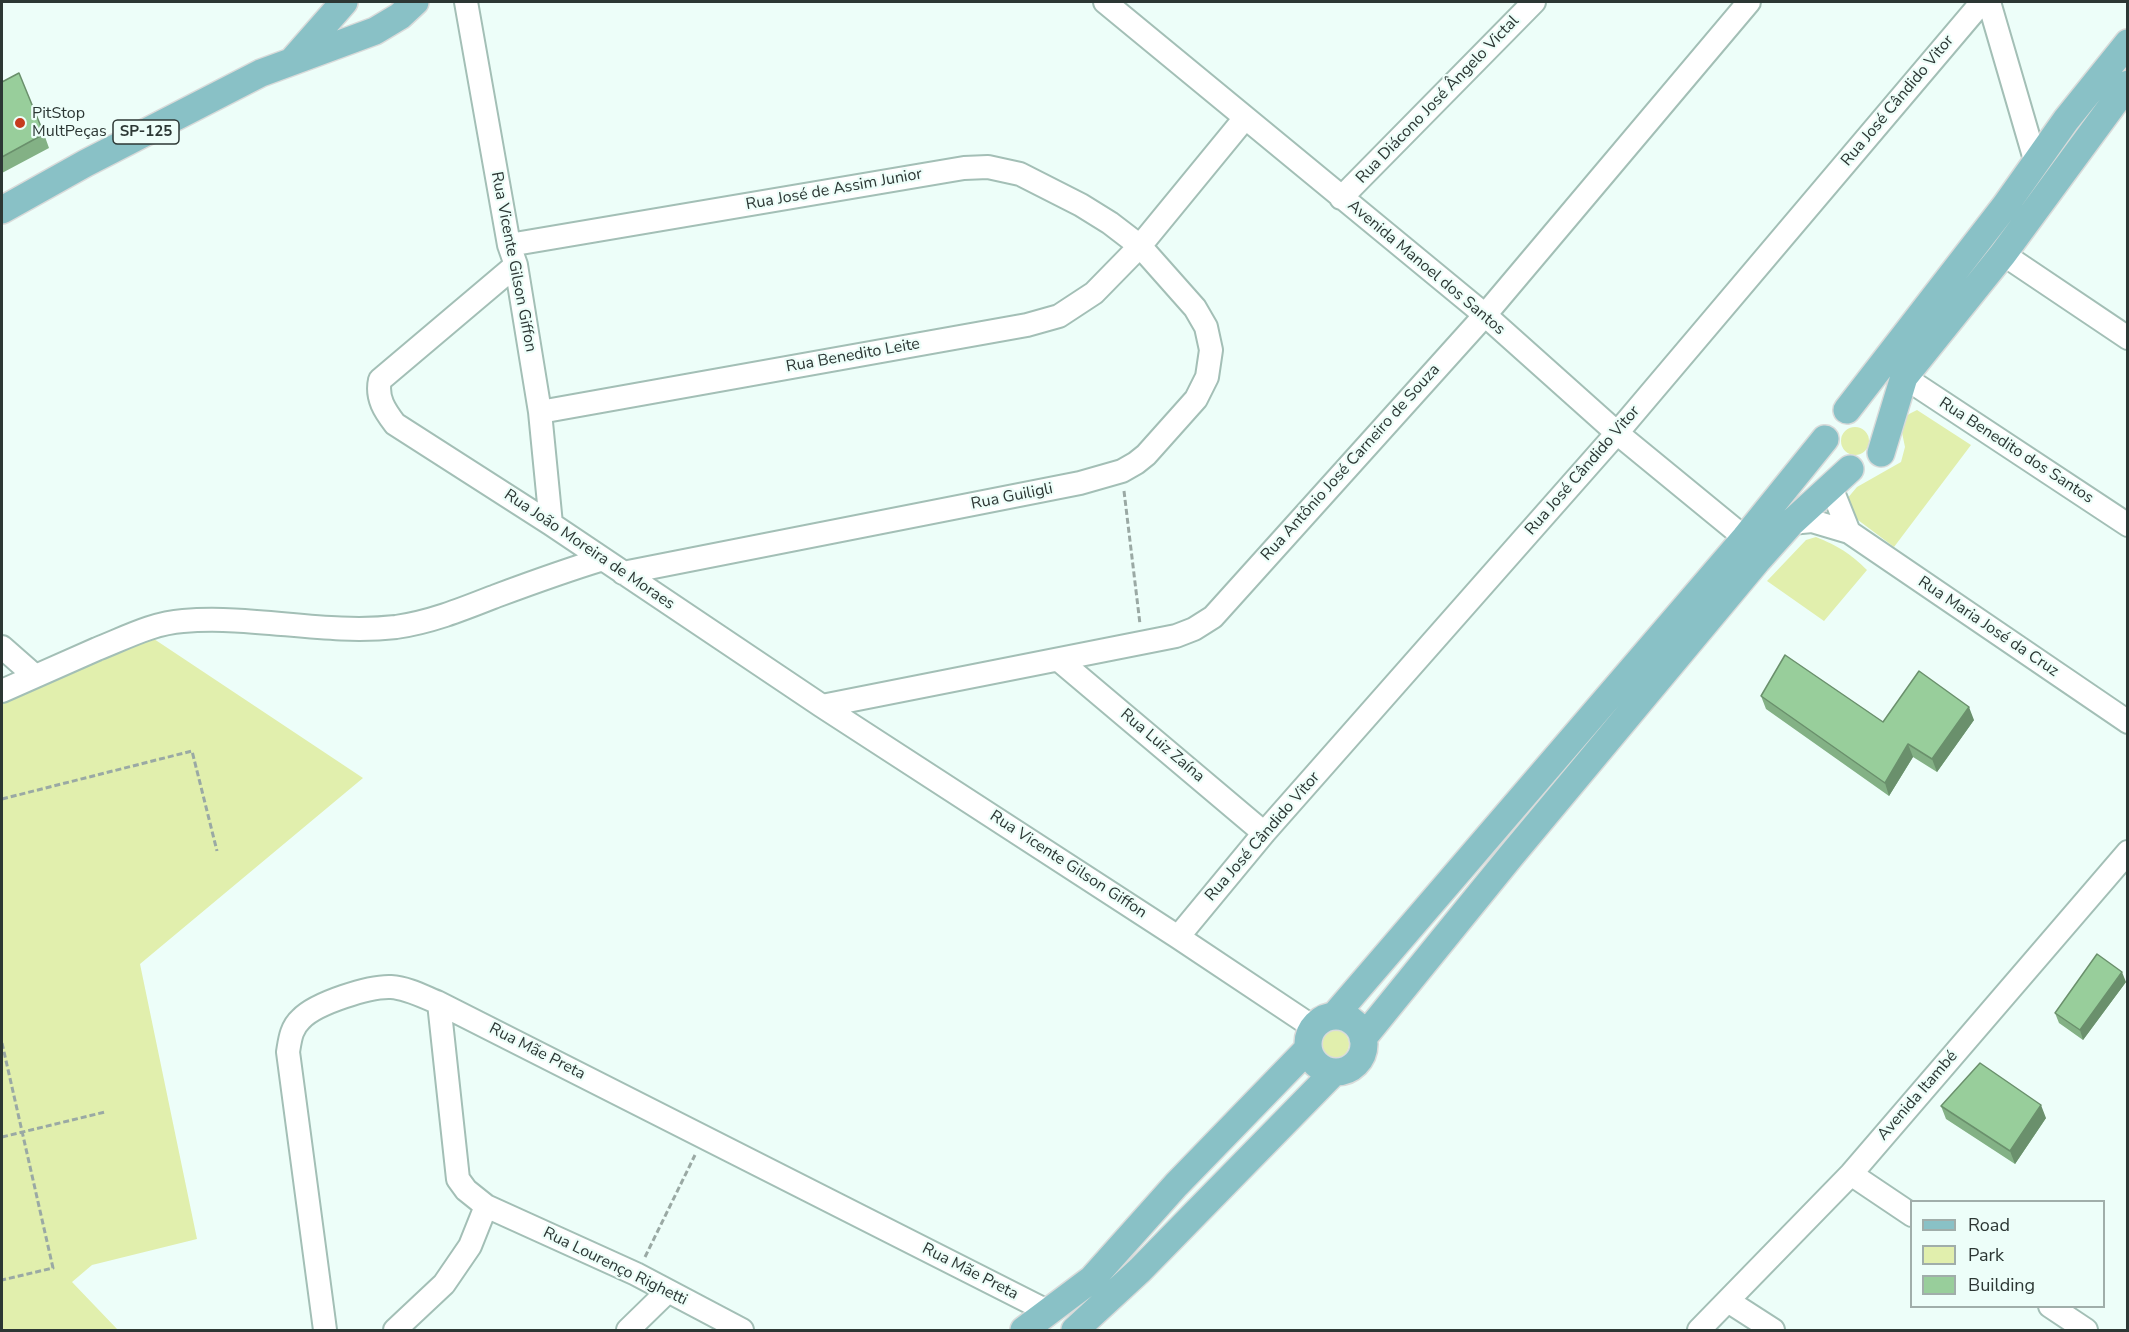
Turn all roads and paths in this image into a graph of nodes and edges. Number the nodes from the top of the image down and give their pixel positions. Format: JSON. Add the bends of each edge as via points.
{"nodes":[{"id":1,"x":344,"y":2,"type":"edge"},
{"id":2,"x":415,"y":2,"type":"edge"},
{"id":3,"x":466,"y":2,"type":"edge"},
{"id":4,"x":1534,"y":2,"type":"edge"},
{"id":5,"x":1749,"y":2,"type":"edge"},
{"id":6,"x":1982,"y":2,"type":"edge"},
{"id":7,"x":1989,"y":2,"type":"edge"},
{"id":8,"x":1115,"y":5,"type":"edge"},
{"id":9,"x":375,"y":31,"type":"junction"},
{"id":10,"x":2127,"y":43,"type":"edge"},
{"id":11,"x":293,"y":60,"type":"junction"},
{"id":12,"x":2123,"y":96,"type":"edge"},
{"id":13,"x":1245,"y":118,"type":"junction"},
{"id":14,"x":2036,"y":163,"type":"junction"},
{"id":15,"x":1341,"y":198,"type":"junction"},
{"id":16,"x":2,"y":210,"type":"edge"},
{"id":17,"x":1140,"y":246,"type":"junction"},
{"id":18,"x":2003,"y":254,"type":"junction"},
{"id":19,"x":513,"y":255,"type":"junction"},
{"id":20,"x":1485,"y":315,"type":"junction"},
{"id":21,"x":2127,"y":338,"type":"edge"},
{"id":22,"x":1904,"y":377,"type":"junction"},
{"id":23,"x":1847,"y":411,"type":"junction"},
{"id":24,"x":540,"y":412,"type":"junction"},
{"id":25,"x":1617,"y":433,"type":"junction"},
{"id":26,"x":1825,"y":439,"type":"junction"},
{"id":27,"x":1881,"y":453,"type":"junction"},
{"id":28,"x":1122,"y":471,"type":"junction"},
{"id":29,"x":1841,"y":478,"type":"junction"},
{"id":30,"x":1791,"y":523,"type":"junction"},
{"id":31,"x":551,"y":524,"type":"junction"},
{"id":32,"x":2127,"y":525,"type":"edge"},
{"id":33,"x":1849,"y":532,"type":"junction"},
{"id":34,"x":1745,"y":538,"type":"junction"},
{"id":35,"x":603,"y":559,"type":"junction"},
{"id":36,"x":623,"y":573,"type":"junction"},
{"id":37,"x":1142,"y":643,"type":"junction"},
{"id":38,"x":2,"y":647,"type":"edge"},
{"id":39,"x":1059,"y":660,"type":"junction"},
{"id":40,"x":35,"y":676,"type":"junction"},
{"id":41,"x":2,"y":691,"type":"edge"},
{"id":42,"x":822,"y":706,"type":"junction"},
{"id":43,"x":2127,"y":722,"type":"edge"},
{"id":44,"x":2,"y":799,"type":"edge"},
{"id":45,"x":1264,"y":833,"type":"junction"},
{"id":46,"x":217,"y":851,"type":"dead end"},
{"id":47,"x":2127,"y":852,"type":"edge"},
{"id":48,"x":1178,"y":937,"type":"junction"},
{"id":49,"x":439,"y":1003,"type":"junction"},
{"id":50,"x":1319,"y":1030,"type":"junction"},
{"id":51,"x":1363,"y":1038,"type":"junction"},
{"id":52,"x":2,"y":1043,"type":"edge"},
{"id":53,"x":1334,"y":1072,"type":"junction"},
{"id":54,"x":105,"y":1112,"type":"dead end"},
{"id":55,"x":22,"y":1132,"type":"junction"},
{"id":56,"x":2,"y":1137,"type":"edge"},
{"id":57,"x":703,"y":1138,"type":"junction"},
{"id":58,"x":1851,"y":1174,"type":"junction"},
{"id":59,"x":486,"y":1206,"type":"junction"},
{"id":60,"x":1910,"y":1214,"type":"edge"},
{"id":61,"x":636,"y":1274,"type":"junction"},
{"id":62,"x":2,"y":1280,"type":"edge"},
{"id":63,"x":668,"y":1292,"type":"junction"},
{"id":64,"x":1728,"y":1301,"type":"junction"},
{"id":65,"x":2053,"y":1308,"type":"edge"},
{"id":66,"x":1049,"y":1312,"type":"junction"},
{"id":67,"x":325,"y":1330,"type":"edge"},
{"id":68,"x":395,"y":1330,"type":"edge"},
{"id":69,"x":628,"y":1330,"type":"edge"},
{"id":70,"x":742,"y":1330,"type":"edge"},
{"id":71,"x":1024,"y":1330,"type":"edge"},
{"id":72,"x":1075,"y":1330,"type":"edge"},
{"id":73,"x":1699,"y":1330,"type":"edge"},
{"id":74,"x":1773,"y":1330,"type":"edge"},
{"id":75,"x":2086,"y":1330,"type":"edge"}],
"edges":[{"from":1,"to":9,"type":"main road","via":[[354,23]]},
{"from":1,"to":11,"type":"main road","number":"SP-125"},
{"from":2,"to":9,"type":"main road"},
{"from":3,"to":19,"type":"street","name":"Rua Vicente Gilson Giffon"},
{"from":4,"to":15,"type":"street","name":"Rua Diácono José Ângelo Victal"},
{"from":5,"to":20,"type":"street","name":"Rua Antônio José Carneiro de Souza"},
{"from":6,"to":25,"type":"street","name":"Rua José Cândido Vitor"},
{"from":7,"to":14,"type":"street"},
{"from":8,"to":13,"type":"street","name":"Avenida Manoel dos Santos"},
{"from":9,"to":11,"type":"main road"},
{"from":10,"to":14,"type":"main road"},
{"from":11,"to":16,"type":"main road","number":"SP-125","via":[[86,163]]},
{"from":12,"to":18,"type":"main road"},
{"from":13,"to":15,"type":"street","name":"Avenida Manoel dos Santos"},
{"from":13,"to":17,"type":"street","name":"Rua Benedito Leite"},
{"from":14,"to":23,"type":"main road"},
{"from":15,"to":20,"type":"street","name":"Avenida Manoel dos Santos"},
{"from":17,"to":19,"type":"street","name":"Rua José de Assim Junior","via":[[1050,188],[1020,174],[988,166]]},
{"from":17,"to":24,"type":"street","name":"Rua Benedito Leite","via":[[1077,305],[1059,316],[1027,325]]},
{"from":17,"to":28,"type":"street","name":"Rua Guiligli","via":[[1195,308],[1206,327],[1211,350],[1208,377],[1196,399],[1146,455]]},
{"from":18,"to":21,"type":"street"},
{"from":18,"to":22,"type":"main road"},
{"from":19,"to":24,"type":"street","name":"Rua Vicente Gilson Giffon"},
{"from":19,"to":31,"type":"street","name":"Rua João Moreira de Moraes","via":[[380,380],[378,388],[386,414],[395,424]]},
{"from":20,"to":25,"type":"street","name":"Avenida Manoel dos Santos"},
{"from":20,"to":37,"type":"street","name":"Rua Antônio José Carneiro de Souza","via":[[1213,617],[1176,636]]},
{"from":22,"to":27,"type":"main road"},
{"from":22,"to":32,"type":"street","name":"Rua Benedito dos Santos"},
{"from":23,"to":26,"type":"main road","via":[[1831,421]]},
{"from":23,"to":27,"type":"main road","via":[[1866,412],[1874,417],[1883,434]]},
{"from":24,"to":31,"type":"street","name":"Rua Vicente Gilson Giffon"},
{"from":25,"to":34,"type":"street","name":"Avenida Manoel dos Santos"},
{"from":25,"to":45,"type":"street","name":"Rua José Cândido Vitor"},
{"from":26,"to":29,"type":"main road","via":[[1829,456],[1842,466]]},
{"from":26,"to":34,"type":"main road"},
{"from":27,"to":29,"type":"main road","via":[[1868,466]]},
{"from":28,"to":36,"type":"street","name":"Rua Guiligli","via":[[1068,486]]},
{"from":28,"to":37,"type":"path"},
{"from":29,"to":30,"type":"main road"},
{"from":29,"to":33,"type":"street"},
{"from":30,"to":33,"type":"street","name":"Rua Maria José da Cruz","via":[[1812,521]]},
{"from":30,"to":51,"type":"main road"},
{"from":31,"to":35,"type":"street","name":"Rua João Moreira de Moraes"},
{"from":33,"to":43,"type":"street","name":"Rua Maria José da Cruz"},
{"from":34,"to":50,"type":"main road"},
{"from":35,"to":36,"type":"street","name":"Rua João Moreira de Moraes"},
{"from":35,"to":40,"type":"street","via":[[422,622],[354,630],[242,620],[182,621],[133,634]]},
{"from":36,"to":42,"type":"street","name":"Rua João Moreira de Moraes"},
{"from":37,"to":39,"type":"street","name":"Rua Antônio José Carneiro de Souza"},
{"from":38,"to":40,"type":"street"},
{"from":39,"to":42,"type":"street","name":"Rua Antônio José Carneiro de Souza"},
{"from":39,"to":45,"type":"street","name":"Rua Luiz Zaína"},
{"from":40,"to":41,"type":"street"},
{"from":42,"to":48,"type":"street","name":"Rua Vicente Gilson Giffon"},
{"from":44,"to":46,"type":"path","via":[[192,751]]},
{"from":45,"to":48,"type":"street","name":"Rua José Cândido Vitor"},
{"from":47,"to":58,"type":"street","name":"Avenida Itambé"},
{"from":48,"to":50,"type":"street","name":"Rua Vicente Gilson Giffon"},
{"from":49,"to":57,"type":"street","name":"Rua Mãe Preta"},
{"from":49,"to":59,"type":"street","name":"Rua Lourenço Righetti","via":[[458,1179]]},
{"from":49,"to":67,"type":"street","name":"Rua Mãe Preta","via":[[410,991],[375,988],[314,1009],[291,1032],[288,1052]]},
{"from":50,"to":51,"type":"main road","via":[[1348,1018]]},
{"from":50,"to":53,"type":"main road","via":[[1316,1065]]},
{"from":50,"to":66,"type":"main road","via":[[1092,1279]]},
{"from":51,"to":53,"type":"main road","via":[[1363,1050],[1353,1067]]},
{"from":52,"to":55,"type":"path"},
{"from":53,"to":72,"type":"main road","via":[[1140,1270]]},
{"from":54,"to":55,"type":"path"},
{"from":55,"to":56,"type":"path"},
{"from":55,"to":62,"type":"path","via":[[53,1268]]},
{"from":57,"to":61,"type":"path"},
{"from":57,"to":66,"type":"street","name":"Rua Mãe Preta"},
{"from":58,"to":60,"type":"street"},
{"from":58,"to":64,"type":"street","name":"Avenida Itambé"},
{"from":59,"to":61,"type":"street","name":"Rua Lourenço Righetti"},
{"from":59,"to":68,"type":"street","via":[[470,1246],[444,1284]]},
{"from":61,"to":63,"type":"street","name":"Rua Lourenço Righetti"},
{"from":63,"to":69,"type":"street"},
{"from":63,"to":70,"type":"street","name":"Rua Lourenço Righetti"},
{"from":64,"to":73,"type":"street","name":"Avenida Itambé"},
{"from":64,"to":74,"type":"street"},
{"from":65,"to":75,"type":"street"},
{"from":66,"to":71,"type":"main road"}]}
